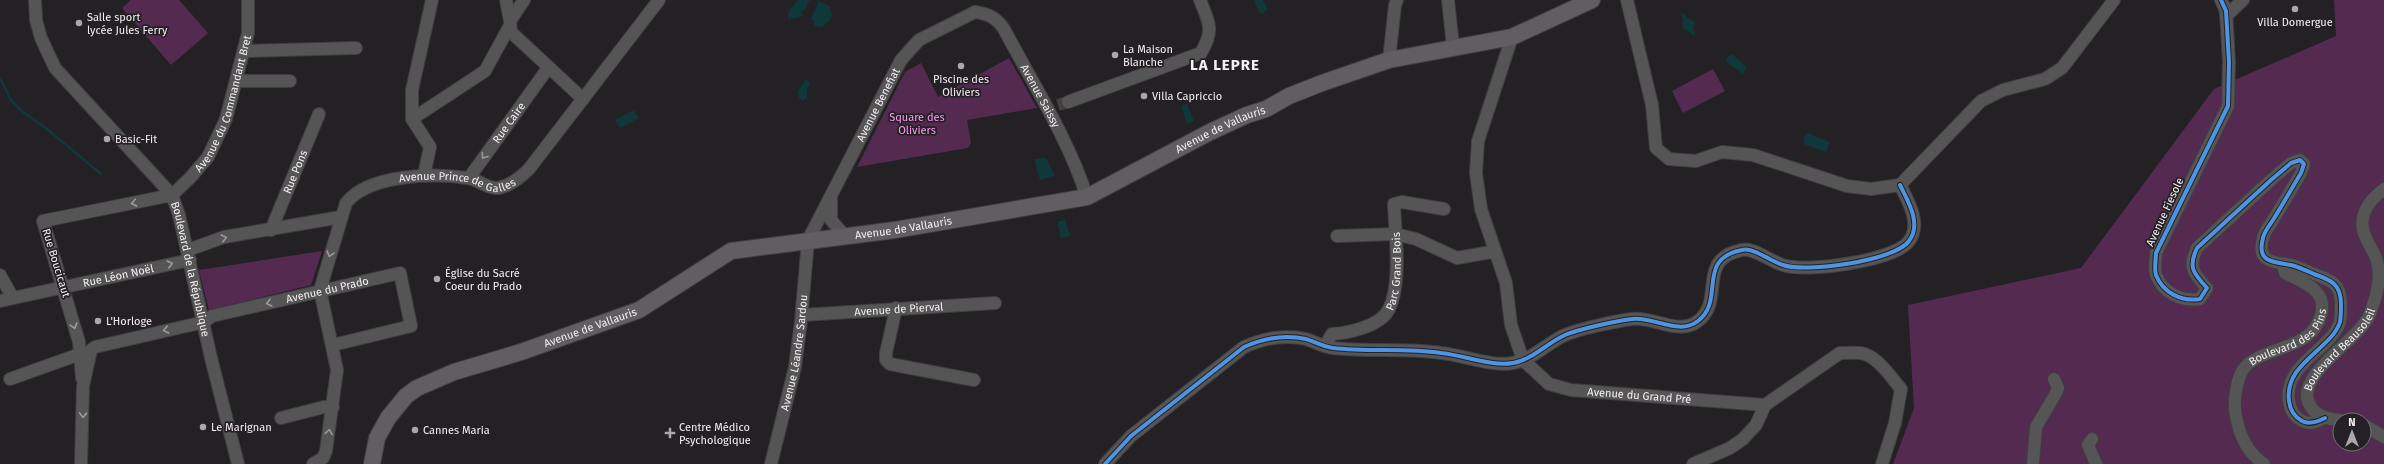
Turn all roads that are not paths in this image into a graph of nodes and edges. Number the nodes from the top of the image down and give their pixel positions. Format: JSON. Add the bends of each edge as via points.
{"nodes":[{"id":1,"x":34,"y":0,"type":"edge"},
{"id":2,"x":248,"y":0,"type":"edge"},
{"id":3,"x":432,"y":0,"type":"edge"},
{"id":4,"x":506,"y":0,"type":"edge"},
{"id":5,"x":524,"y":0,"type":"edge"},
{"id":6,"x":659,"y":0,"type":"edge"},
{"id":7,"x":1200,"y":0,"type":"edge"},
{"id":8,"x":1397,"y":0,"type":"edge"},
{"id":9,"x":1448,"y":0,"type":"edge"},
{"id":10,"x":1592,"y":0,"type":"edge"},
{"id":11,"x":1627,"y":0,"type":"edge"},
{"id":12,"x":2114,"y":0,"type":"edge"},
{"id":13,"x":2221,"y":0,"type":"edge"},
{"id":14,"x":2244,"y":0,"type":"edge"},
{"id":15,"x":976,"y":6,"type":"edge"},
{"id":16,"x":2226,"y":16,"type":"junction"},
{"id":17,"x":509,"y":24,"type":"junction"},
{"id":18,"x":1512,"y":37,"type":"junction"},
{"id":19,"x":1453,"y":46,"type":"junction"},
{"id":20,"x":356,"y":48,"type":"dead end"},
{"id":21,"x":245,"y":51,"type":"junction"},
{"id":22,"x":1389,"y":60,"type":"junction"},
{"id":23,"x":548,"y":68,"type":"junction"},
{"id":24,"x":237,"y":81,"type":"junction"},
{"id":25,"x":290,"y":81,"type":"dead end"},
{"id":26,"x":583,"y":99,"type":"junction"},
{"id":27,"x":1058,"y":106,"type":"junction"},
{"id":28,"x":319,"y":114,"type":"dead end"},
{"id":29,"x":412,"y":119,"type":"junction"},
{"id":30,"x":424,"y":175,"type":"junction"},
{"id":31,"x":469,"y":178,"type":"junction"},
{"id":32,"x":1900,"y":185,"type":"junction"},
{"id":33,"x":2384,"y":189,"type":"edge"},
{"id":34,"x":172,"y":195,"type":"junction"},
{"id":35,"x":831,"y":196,"type":"junction"},
{"id":36,"x":1087,"y":197,"type":"junction"},
{"id":37,"x":1444,"y":208,"type":"dead end"},
{"id":38,"x":341,"y":217,"type":"junction"},
{"id":39,"x":271,"y":230,"type":"junction"},
{"id":40,"x":1396,"y":234,"type":"junction"},
{"id":41,"x":844,"y":236,"type":"junction"},
{"id":42,"x":1338,"y":236,"type":"dead end"},
{"id":43,"x":808,"y":240,"type":"junction"},
{"id":44,"x":1491,"y":252,"type":"dead end"},
{"id":45,"x":189,"y":255,"type":"junction"},
{"id":46,"x":2283,"y":265,"type":"junction"},
{"id":47,"x":0,"y":275,"type":"edge"},
{"id":48,"x":64,"y":288,"type":"junction"},
{"id":49,"x":320,"y":290,"type":"junction"},
{"id":50,"x":13,"y":298,"type":"junction"},
{"id":51,"x":0,"y":301,"type":"edge"},
{"id":52,"x":995,"y":303,"type":"dead end"},
{"id":53,"x":896,"y":308,"type":"junction"},
{"id":54,"x":802,"y":314,"type":"junction"},
{"id":55,"x":204,"y":322,"type":"junction"},
{"id":56,"x":333,"y":345,"type":"junction"},
{"id":57,"x":1325,"y":346,"type":"junction"},
{"id":58,"x":80,"y":354,"type":"junction"},
{"id":59,"x":1523,"y":360,"type":"junction"},
{"id":60,"x":10,"y":379,"type":"dead end"},
{"id":61,"x":2054,"y":379,"type":"dead end"},
{"id":62,"x":974,"y":380,"type":"dead end"},
{"id":63,"x":84,"y":386,"type":"junction"},
{"id":64,"x":1765,"y":405,"type":"junction"},
{"id":65,"x":333,"y":407,"type":"junction"},
{"id":66,"x":281,"y":418,"type":"dead end"},
{"id":67,"x":2324,"y":418,"type":"junction"},
{"id":68,"x":2332,"y":419,"type":"edge"},
{"id":69,"x":2372,"y":430,"type":"edge"},
{"id":70,"x":2384,"y":437,"type":"edge"},
{"id":71,"x":2092,"y":439,"type":"dead end"},
{"id":72,"x":81,"y":464,"type":"edge"},
{"id":73,"x":238,"y":464,"type":"edge"},
{"id":74,"x":313,"y":464,"type":"edge"},
{"id":75,"x":372,"y":464,"type":"edge"},
{"id":76,"x":771,"y":464,"type":"edge"},
{"id":77,"x":1105,"y":464,"type":"edge"},
{"id":78,"x":1693,"y":464,"type":"edge"},
{"id":79,"x":1882,"y":464,"type":"edge"},
{"id":80,"x":2033,"y":464,"type":"edge"},
{"id":81,"x":2096,"y":464,"type":"edge"},
{"id":82,"x":2264,"y":464,"type":"edge"}],
"edges":[{"from":1,"to":34,"type":"street","name":"Boulevard de la République","via":[[41,38],[55,68]]},
{"from":2,"to":21,"type":"street","name":"Avenue du Commandant Bret","via":[[250,23]]},
{"from":3,"to":29,"type":"street","via":[[412,90]]},
{"from":4,"to":17,"type":"street"},
{"from":5,"to":17,"type":"street"},
{"from":6,"to":26,"type":"street","name":"Avenue Prince de Galles"},
{"from":7,"to":27,"type":"street","via":[[1208,20],[1210,37],[1201,53]]},
{"from":8,"to":22,"type":"street"},
{"from":9,"to":19,"type":"street"},
{"from":10,"to":18,"type":"main road","name":"Avenue de Vallauris"},
{"from":11,"to":32,"type":"street","via":[[1652,105],[1656,148],[1669,159],[1696,161],[1722,152],[1753,155],[1847,186],[1871,189]]},
{"from":12,"to":32,"type":"street","via":[[2062,68],[2045,79],[2003,90],[1981,101]]},
{"from":13,"to":16,"type":"street","name":"Avenue Fiesole"},
{"from":14,"to":16,"type":"street"},
{"from":15,"to":27,"type":"street","name":"Avenue Saissy","via":[[1000,22]]},
{"from":15,"to":35,"type":"street","name":"Avenue Benefiat","via":[[910,48],[901,60]]},
{"from":16,"to":46,"type":"street","name":"Avenue Fiesole","via":[[2228,106],[2156,253],[2156,275],[2170,294],[2190,301],[2200,299],[2206,288],[2193,270],[2191,259],[2197,248],[2271,180],[2291,163],[2300,160],[2304,164],[2301,173],[2263,238],[2262,252],[2266,259],[2274,264]]},
{"from":17,"to":23,"type":"street","via":[[514,37]]},
{"from":17,"to":29,"type":"street","via":[[485,71]]},
{"from":18,"to":19,"type":"main road","name":"Avenue de Vallauris"},
{"from":18,"to":59,"type":"street","via":[[1478,141],[1476,173],[1481,209],[1506,283],[1511,325]]},
{"from":19,"to":22,"type":"main road","name":"Avenue de Vallauris"},
{"from":20,"to":21,"type":"street"},
{"from":21,"to":24,"type":"street","name":"Avenue du Commandant Bret"},
{"from":22,"to":36,"type":"main road","name":"Avenue de Vallauris","via":[[1318,84],[1266,109],[1232,121]]},
{"from":23,"to":26,"type":"street"},
{"from":23,"to":31,"type":"street","name":"Rue Caire","one_way":true},
{"from":24,"to":25,"type":"street"},
{"from":24,"to":34,"type":"street","name":"Avenue du Commandant Bret","via":[[226,119],[213,148],[199,168]]},
{"from":26,"to":31,"type":"street","name":"Avenue Prince de Galles","via":[[529,169],[517,179],[498,188],[484,186]]},
{"from":27,"to":36,"type":"street","name":"Avenue Saissy"},
{"from":28,"to":39,"type":"street","name":"Rue Pons"},
{"from":29,"to":30,"type":"street","via":[[430,147]]},
{"from":30,"to":31,"type":"street","name":"Avenue Prince de Galles"},
{"from":30,"to":38,"type":"street","name":"Avenue Prince de Galles","via":[[391,180],[356,193],[346,203]]},
{"from":32,"to":59,"type":"street","via":[[1913,211],[1914,227],[1910,241],[1895,253],[1808,269],[1783,266],[1745,249],[1728,254],[1714,267],[1712,297],[1706,313],[1697,322],[1678,326],[1633,318],[1566,334]]},
{"from":33,"to":67,"type":"street","name":"Boulevard Beausoleil","via":[[2368,202],[2362,222],[2362,230],[2378,264],[2380,280],[2368,318],[2345,346],[2317,370],[2307,390],[2309,405]]},
{"from":34,"to":45,"type":"street","name":"Boulevard de la République"},
{"from":34,"to":48,"type":"street","name":"Rue Boucicaut","one_way":true,"via":[[43,221]]},
{"from":35,"to":41,"type":"street","name":"Avenue de Vallauris","via":[[831,220]]},
{"from":35,"to":43,"type":"street","name":"Avenue Benefiat"},
{"from":36,"to":41,"type":"main road","name":"Avenue de Vallauris"},
{"from":37,"to":40,"type":"street","name":"Parc Grand Bois","via":[[1402,202],[1394,204]]},
{"from":38,"to":39,"type":"street"},
{"from":38,"to":49,"type":"street","name":"Avenue Prince de Galles","one_way":true},
{"from":45,"to":39,"type":"street","one_way":true,"via":[[224,237]]},
{"from":40,"to":42,"type":"street"},
{"from":40,"to":44,"type":"street","via":[[1416,239],[1456,258]]},
{"from":40,"to":57,"type":"street","name":"Parc Grand Bois","via":[[1396,277],[1389,309],[1379,320],[1343,333],[1332,334]]},
{"from":41,"to":43,"type":"main road","name":"Avenue de Vallauris"},
{"from":43,"to":54,"type":"street","name":"Avenue Léandre Sardou"},
{"from":43,"to":75,"type":"main road","name":"Avenue de Vallauris","via":[[731,251],[640,310],[428,383],[406,396],[388,418],[378,438]]},
{"from":48,"to":45,"type":"street","name":"Rue Léon Noël","one_way":true},
{"from":45,"to":55,"type":"street","name":"Boulevard de la République"},
{"from":46,"to":67,"type":"street","name":"Boulevard des Pins","via":[[2326,278],[2339,288],[2340,322],[2335,331],[2304,362],[2292,381],[2288,396],[2292,412],[2298,419],[2305,423]]},
{"from":46,"to":82,"type":"street","name":"Boulevard des Pins","via":[[2285,274],[2310,285],[2318,292],[2322,300],[2322,312],[2309,335],[2252,361],[2241,373],[2235,413],[2238,426],[2244,444],[2254,457]]},
{"from":47,"to":50,"type":"street"},
{"from":48,"to":50,"type":"street","name":"Rue Léon Noël"},
{"from":48,"to":58,"type":"street","name":"Rue Boucicaut","one_way":true},
{"from":49,"to":55,"type":"street","name":"Avenue du Prado","one_way":true,"via":[[212,316]]},
{"from":49,"to":56,"type":"street"},
{"from":49,"to":56,"type":"street","name":"Avenue du Prado","via":[[400,273],[411,326]]},
{"from":50,"to":51,"type":"street","name":"Rue Léon Noël"},
{"from":52,"to":53,"type":"street","name":"Avenue de Pierval"},
{"from":53,"to":54,"type":"street","name":"Avenue de Pierval"},
{"from":53,"to":62,"type":"street","via":[[886,353],[886,360],[890,364]]},
{"from":54,"to":76,"type":"street","name":"Avenue Léandre Sardou","via":[[794,367]]},
{"from":55,"to":63,"type":"street","name":"Avenue du Prado","one_way":true,"via":[[94,347],[91,350]]},
{"from":55,"to":73,"type":"street","name":"Boulevard de la République"},
{"from":56,"to":65,"type":"street","via":[[337,370]]},
{"from":57,"to":59,"type":"street","via":[[1441,353],[1510,364]]},
{"from":57,"to":77,"type":"street","via":[[1305,339],[1277,336],[1244,347],[1131,436]]},
{"from":58,"to":60,"type":"street"},
{"from":58,"to":63,"type":"street","name":"Rue Boucicaut"},
{"from":59,"to":64,"type":"street","name":"Avenue du Grand Pré","via":[[1549,384],[1571,390]]},
{"from":61,"to":80,"type":"street","via":[[2058,388],[2036,427]]},
{"from":63,"to":72,"type":"street","one_way":true},
{"from":64,"to":78,"type":"street","via":[[1756,425],[1743,439],[1730,448]]},
{"from":64,"to":79,"type":"street","via":[[1840,354],[1866,354],[1901,389],[1895,423]]},
{"from":65,"to":66,"type":"street"},
{"from":74,"to":65,"type":"street","one_way":true,"via":[[323,458],[326,451]]},
{"from":67,"to":68,"type":"street"},
{"from":69,"to":70,"type":"street"},
{"from":71,"to":81,"type":"street","via":[[2088,445]]}]}
